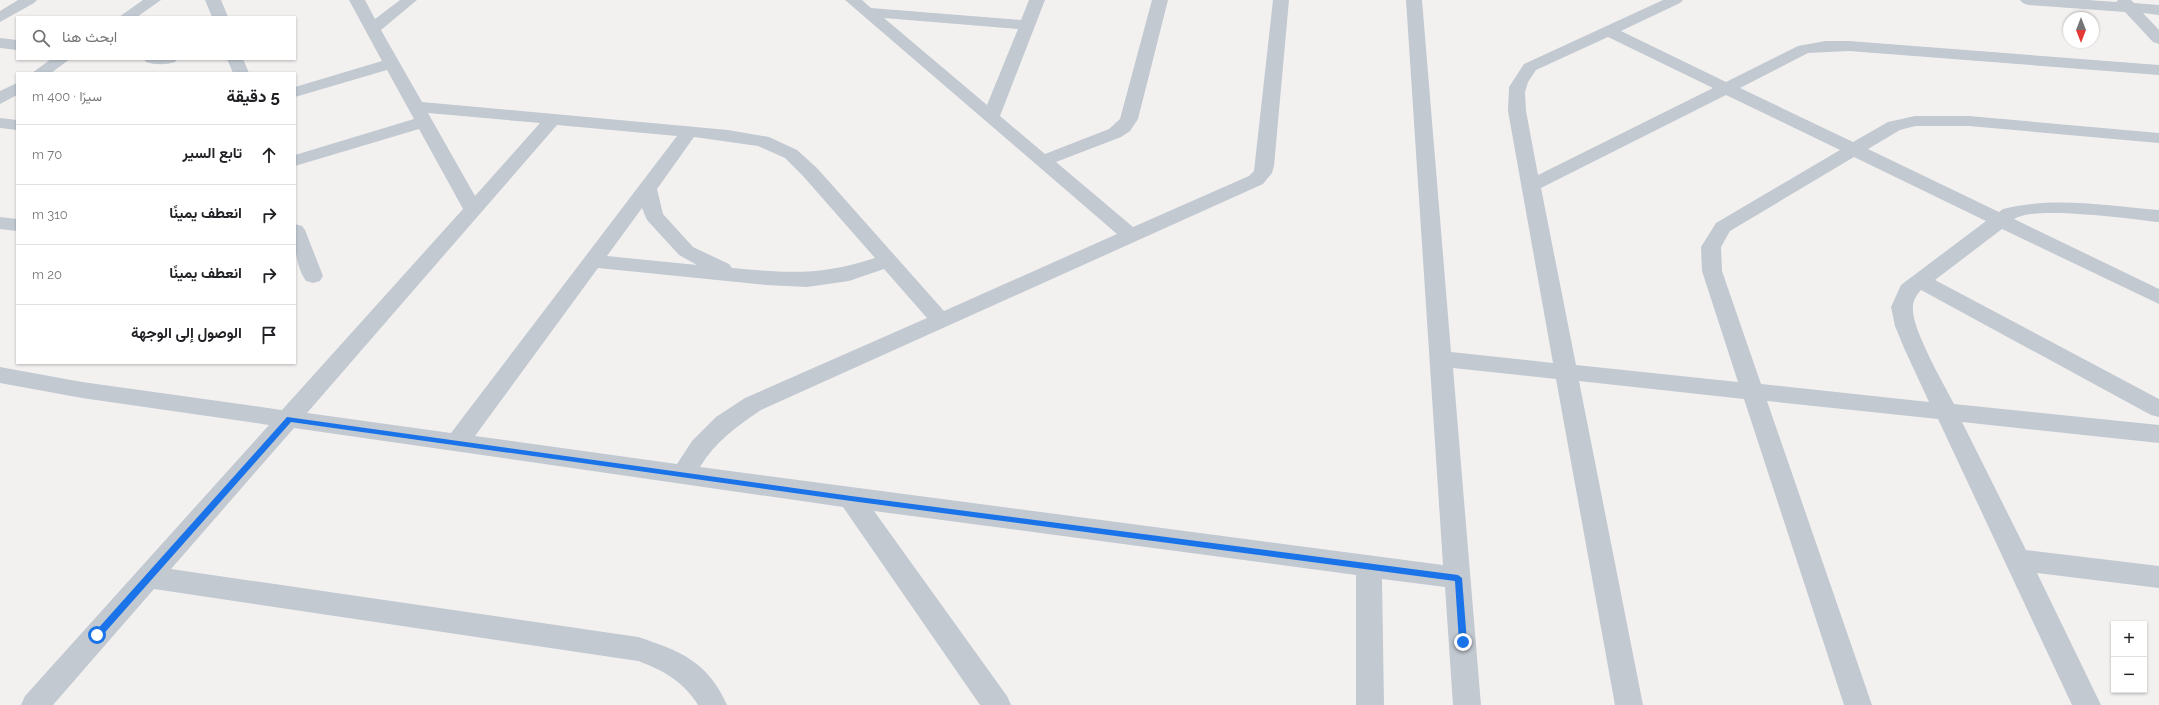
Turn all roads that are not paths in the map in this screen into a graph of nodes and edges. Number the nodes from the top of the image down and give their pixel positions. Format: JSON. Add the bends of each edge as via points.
{"nodes":[{"id":1,"x":29,"y":0,"type":"edge"},
{"id":2,"x":153,"y":0,"type":"edge"},
{"id":3,"x":213,"y":0,"type":"edge"},
{"id":4,"x":357,"y":0,"type":"edge"},
{"id":5,"x":409,"y":0,"type":"edge"},
{"id":6,"x":853,"y":0,"type":"edge"},
{"id":7,"x":1037,"y":0,"type":"edge"},
{"id":8,"x":1160,"y":0,"type":"edge"},
{"id":9,"x":1281,"y":0,"type":"edge"},
{"id":10,"x":1414,"y":0,"type":"edge"},
{"id":11,"x":1675,"y":0,"type":"edge"},
{"id":12,"x":2028,"y":0,"type":"edge"},
{"id":13,"x":2125,"y":4,"type":"edge"},
{"id":14,"x":2159,"y":10,"type":"edge"},
{"id":15,"x":867,"y":12,"type":"junction"},
{"id":16,"x":129,"y":16,"type":"edge"},
{"id":17,"x":220,"y":16,"type":"edge"},
{"id":18,"x":0,"y":17,"type":"edge"},
{"id":19,"x":1027,"y":25,"type":"junction"},
{"id":20,"x":373,"y":29,"type":"junction"},
{"id":21,"x":1608,"y":31,"type":"junction"},
{"id":22,"x":2159,"y":39,"type":"edge"},
{"id":23,"x":0,"y":43,"type":"edge"},
{"id":24,"x":16,"y":45,"type":"edge"},
{"id":25,"x":60,"y":60,"type":"edge"},
{"id":26,"x":235,"y":60,"type":"edge"},
{"id":27,"x":392,"y":63,"type":"junction"},
{"id":28,"x":2159,"y":70,"type":"edge"},
{"id":29,"x":42,"y":72,"type":"edge"},
{"id":30,"x":241,"y":72,"type":"edge"},
{"id":31,"x":1726,"y":88,"type":"junction"},
{"id":32,"x":16,"y":89,"type":"edge"},
{"id":33,"x":296,"y":92,"type":"edge"},
{"id":34,"x":0,"y":99,"type":"edge"},
{"id":35,"x":420,"y":114,"type":"junction"},
{"id":36,"x":991,"y":117,"type":"junction"},
{"id":37,"x":553,"y":119,"type":"junction"},
{"id":38,"x":0,"y":123,"type":"edge"},
{"id":39,"x":16,"y":125,"type":"edge"},
{"id":40,"x":689,"y":132,"type":"junction"},
{"id":41,"x":2159,"y":138,"type":"edge"},
{"id":42,"x":1854,"y":150,"type":"junction"},
{"id":43,"x":296,"y":161,"type":"edge"},
{"id":44,"x":1043,"y":161,"type":"junction"},
{"id":45,"x":1531,"y":186,"type":"junction"},
{"id":46,"x":647,"y":188,"type":"junction"},
{"id":47,"x":473,"y":210,"type":"junction"},
{"id":48,"x":2159,"y":216,"type":"edge"},
{"id":49,"x":2000,"y":220,"type":"junction"},
{"id":50,"x":0,"y":223,"type":"edge"},
{"id":51,"x":16,"y":225,"type":"edge"},
{"id":52,"x":296,"y":233,"type":"edge"},
{"id":53,"x":1131,"y":236,"type":"junction"},
{"id":54,"x":593,"y":261,"type":"junction"},
{"id":55,"x":888,"y":261,"type":"junction"},
{"id":56,"x":736,"y":275,"type":"junction"},
{"id":57,"x":313,"y":276,"type":"dead end"},
{"id":58,"x":1920,"y":281,"type":"junction"},
{"id":59,"x":2159,"y":297,"type":"edge"},
{"id":60,"x":941,"y":321,"type":"junction"},
{"id":61,"x":1442,"y":359,"type":"junction"},
{"id":62,"x":1566,"y":372,"type":"junction"},
{"id":63,"x":0,"y":375,"type":"edge"},
{"id":64,"x":1752,"y":391,"type":"junction"},
{"id":65,"x":2159,"y":409,"type":"edge"},
{"id":66,"x":1945,"y":411,"type":"junction"},
{"id":67,"x":289,"y":419,"type":"junction"},
{"id":68,"x":2159,"y":434,"type":"edge"},
{"id":69,"x":457,"y":443,"type":"junction"},
{"id":70,"x":683,"y":475,"type":"junction"},
{"id":71,"x":851,"y":498,"type":"junction"},
{"id":72,"x":2017,"y":560,"type":"junction"},
{"id":73,"x":1368,"y":566,"type":"junction"},
{"id":74,"x":149,"y":577,"type":"junction"},
{"id":75,"x":2159,"y":577,"type":"edge"},
{"id":76,"x":1458,"y":578,"type":"junction"},
{"id":77,"x":35,"y":705,"type":"edge"},
{"id":78,"x":713,"y":705,"type":"edge"},
{"id":79,"x":997,"y":705,"type":"edge"},
{"id":80,"x":1370,"y":705,"type":"edge"},
{"id":81,"x":1467,"y":705,"type":"edge"},
{"id":82,"x":1629,"y":705,"type":"edge"},
{"id":83,"x":1858,"y":705,"type":"edge"},
{"id":84,"x":2088,"y":705,"type":"edge"}],
"edges":[{"from":1,"to":18,"type":"street"},
{"from":2,"to":16,"type":"street"},
{"from":3,"to":17,"type":"street"},
{"from":4,"to":20,"type":"street"},
{"from":5,"to":20,"type":"street"},
{"from":6,"to":15,"type":"street"},
{"from":7,"to":19,"type":"street"},
{"from":8,"to":44,"type":"street","via":[[1129,119],[1124,127],[1115,133]]},
{"from":9,"to":53,"type":"street","via":[[1263,173],[1256,180]]},
{"from":10,"to":61,"type":"street"},
{"from":11,"to":21,"type":"street"},
{"from":12,"to":13,"type":"street"},
{"from":13,"to":14,"type":"street"},
{"from":13,"to":22,"type":"street"},
{"from":15,"to":19,"type":"street"},
{"from":15,"to":36,"type":"street"},
{"from":19,"to":36,"type":"street"},
{"from":20,"to":27,"type":"street"},
{"from":21,"to":31,"type":"street"},
{"from":21,"to":45,"type":"street","via":[[1530,67],[1519,80],[1515,94]]},
{"from":23,"to":24,"type":"street"},
{"from":25,"to":29,"type":"street"},
{"from":26,"to":30,"type":"street"},
{"from":27,"to":33,"type":"street"},
{"from":27,"to":35,"type":"street"},
{"from":28,"to":31,"type":"street","via":[[1825,46],[1804,49],[1789,55]]},
{"from":31,"to":42,"type":"street"},
{"from":31,"to":45,"type":"street"},
{"from":32,"to":34,"type":"street"},
{"from":35,"to":37,"type":"street"},
{"from":35,"to":43,"type":"street"},
{"from":35,"to":47,"type":"street"},
{"from":36,"to":44,"type":"street"},
{"from":37,"to":40,"type":"street"},
{"from":37,"to":47,"type":"street"},
{"from":38,"to":39,"type":"street"},
{"from":40,"to":46,"type":"street"},
{"from":40,"to":55,"type":"street","via":[[763,141],[791,154]]},
{"from":41,"to":42,"type":"street","via":[[1969,121],[1915,121],[1894,126]]},
{"from":42,"to":49,"type":"street"},
{"from":42,"to":64,"type":"street","via":[[1723,227],[1712,239],[1709,254],[1712,271]]},
{"from":44,"to":53,"type":"street"},
{"from":45,"to":62,"type":"street"},
{"from":46,"to":54,"type":"street"},
{"from":46,"to":56,"type":"street","via":[[654,216],[686,251]]},
{"from":47,"to":67,"type":"street"},
{"from":48,"to":49,"type":"street","via":[[2035,208],[2010,213]]},
{"from":49,"to":58,"type":"street"},
{"from":49,"to":59,"type":"street"},
{"from":50,"to":51,"type":"street"},
{"from":52,"to":57,"type":"street"},
{"from":53,"to":60,"type":"street"},
{"from":54,"to":56,"type":"street"},
{"from":54,"to":69,"type":"street"},
{"from":55,"to":56,"type":"street","via":[[849,274],[807,280]]},
{"from":55,"to":60,"type":"street"},
{"from":58,"to":65,"type":"street"},
{"from":58,"to":66,"type":"street","via":[[1908,290],[1902,306],[1906,326]]},
{"from":60,"to":70,"type":"street","via":[[753,404],[719,428],[700,447]]},
{"from":61,"to":62,"type":"street"},
{"from":61,"to":76,"type":"street"},
{"from":62,"to":64,"type":"street"},
{"from":62,"to":82,"type":"street"},
{"from":63,"to":67,"type":"street","via":[[75,389]]},
{"from":64,"to":66,"type":"street"},
{"from":64,"to":83,"type":"street"},
{"from":66,"to":68,"type":"street"},
{"from":66,"to":72,"type":"street"},
{"from":67,"to":69,"type":"street"},
{"from":67,"to":74,"type":"street"},
{"from":69,"to":70,"type":"street"},
{"from":70,"to":71,"type":"street"},
{"from":71,"to":73,"type":"street"},
{"from":71,"to":79,"type":"street"},
{"from":72,"to":75,"type":"street"},
{"from":72,"to":84,"type":"street"},
{"from":73,"to":76,"type":"street"},
{"from":73,"to":80,"type":"street"},
{"from":74,"to":77,"type":"street"},
{"from":74,"to":78,"type":"street","via":[[638,650],[669,659],[690,673]]},
{"from":76,"to":81,"type":"street"}]}
